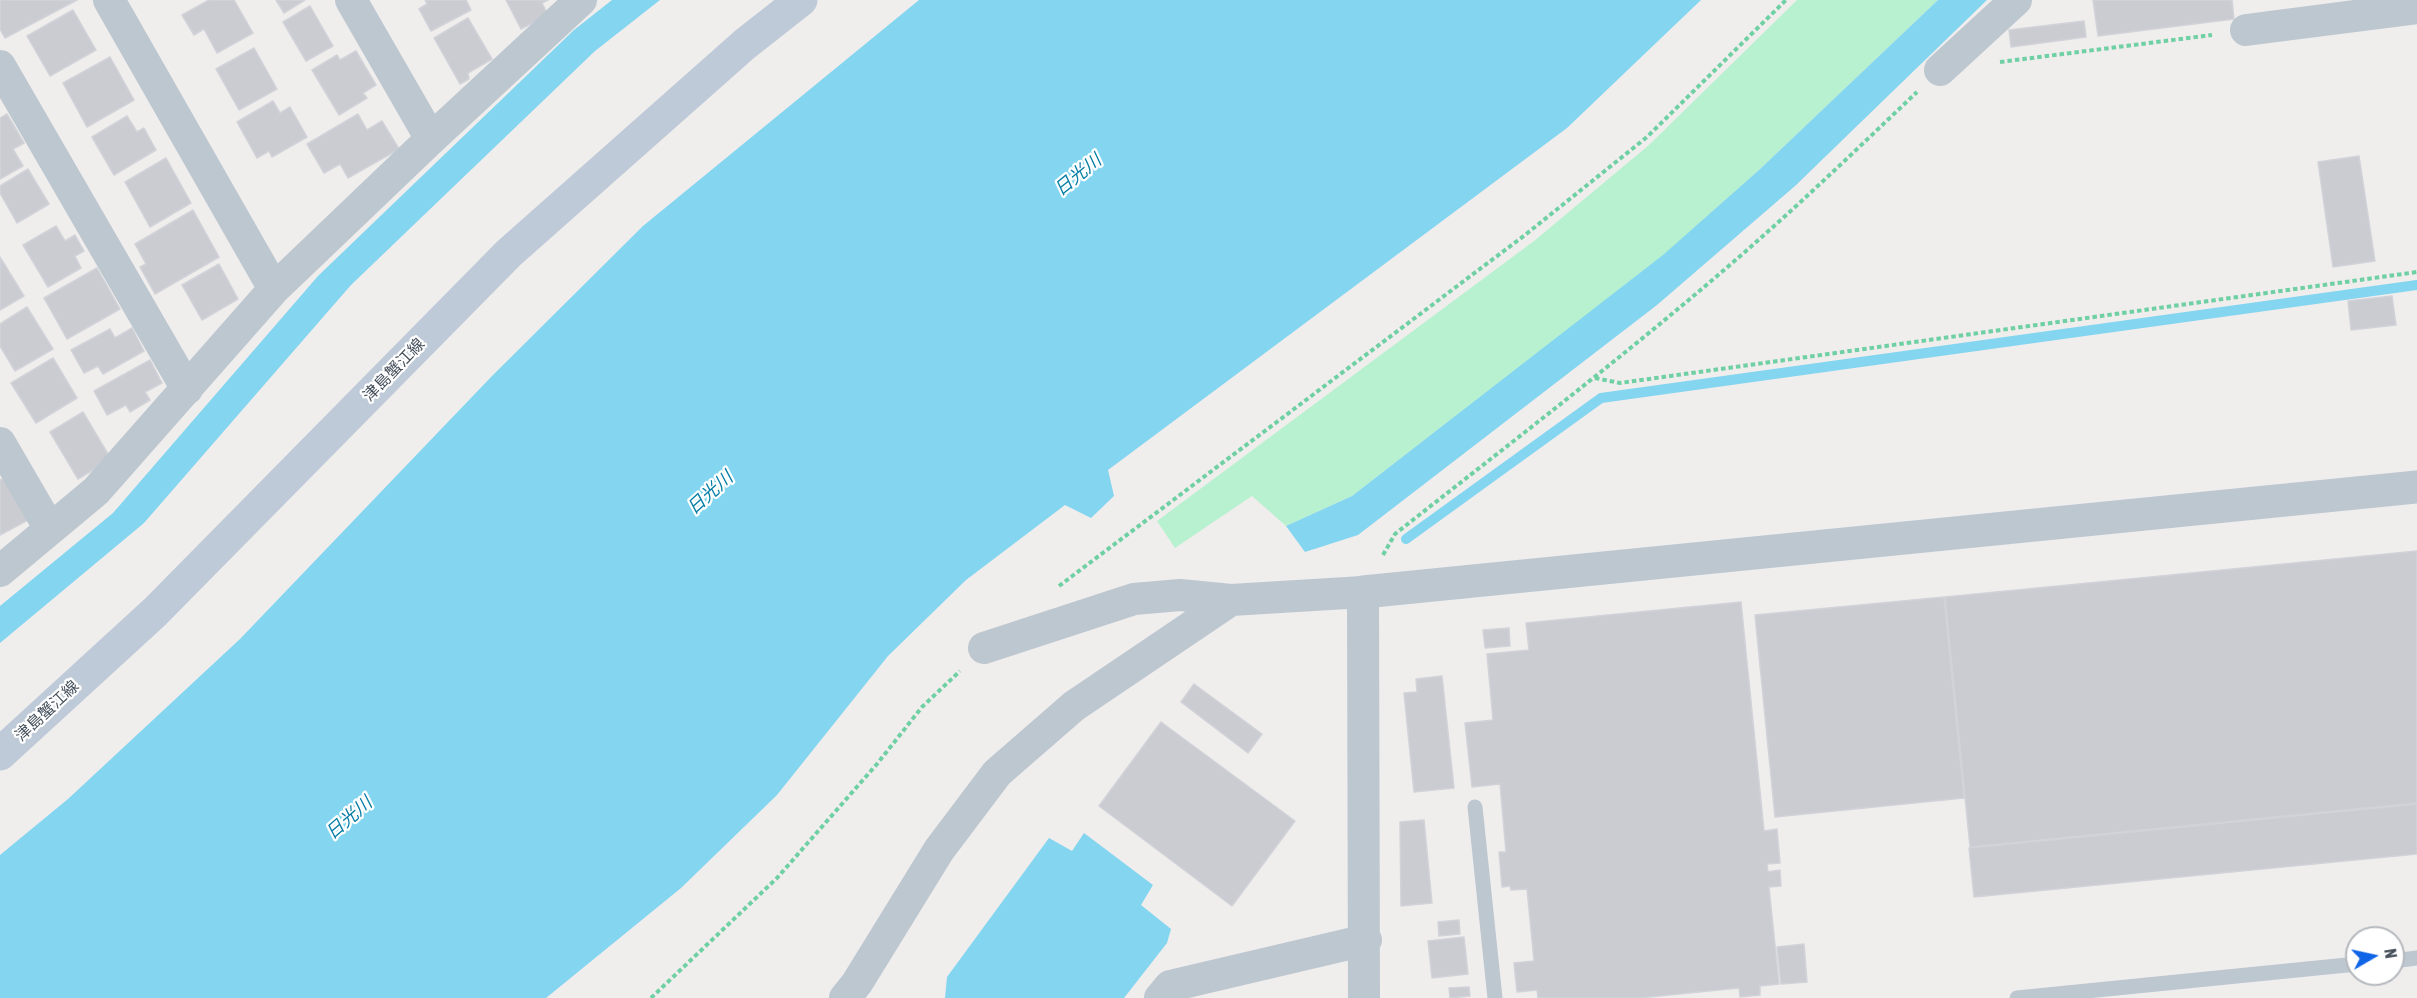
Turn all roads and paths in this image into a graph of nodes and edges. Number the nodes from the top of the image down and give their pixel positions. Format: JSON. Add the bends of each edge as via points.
{"nodes":[{"id":1,"x":109,"y":0,"type":"edge"},
{"id":2,"x":351,"y":0,"type":"edge"},
{"id":3,"x":581,"y":0,"type":"edge"},
{"id":4,"x":801,"y":0,"type":"edge"},
{"id":5,"x":1786,"y":0,"type":"edge"},
{"id":6,"x":2016,"y":0,"type":"edge"},
{"id":7,"x":2417,"y":8,"type":"edge"},
{"id":8,"x":2246,"y":30,"type":"joint"},
{"id":9,"x":1999,"y":62,"type":"dead end"},
{"id":10,"x":0,"y":66,"type":"edge"},
{"id":11,"x":1940,"y":70,"type":"joint"},
{"id":12,"x":431,"y":139,"type":"junction"},
{"id":13,"x":2417,"y":272,"type":"edge"},
{"id":14,"x":274,"y":289,"type":"junction"},
{"id":15,"x":1594,"y":378,"type":"junction"},
{"id":16,"x":187,"y":388,"type":"junction"},
{"id":17,"x":0,"y":443,"type":"edge"},
{"id":18,"x":2417,"y":487,"type":"edge"},
{"id":19,"x":50,"y":529,"type":"junction"},
{"id":20,"x":0,"y":571,"type":"edge"},
{"id":21,"x":1052,"y":591,"type":"dead end"},
{"id":22,"x":1363,"y":592,"type":"junction"},
{"id":23,"x":1231,"y":600,"type":"junction"},
{"id":24,"x":984,"y":648,"type":"joint"},
{"id":25,"x":0,"y":754,"type":"edge"},
{"id":26,"x":1474,"y":807,"type":"dead end"},
{"id":27,"x":1366,"y":940,"type":"junction"},
{"id":28,"x":2345,"y":965,"type":"edge"},
{"id":29,"x":651,"y":998,"type":"edge"},
{"id":30,"x":845,"y":998,"type":"edge"},
{"id":31,"x":1160,"y":998,"type":"edge"},
{"id":32,"x":1364,"y":998,"type":"edge"},
{"id":33,"x":1495,"y":998,"type":"edge"},
{"id":34,"x":2017,"y":998,"type":"edge"}],
"edges":[{"from":1,"to":14,"type":"street"},
{"from":2,"to":12,"type":"street"},
{"from":3,"to":12,"type":"street"},
{"from":4,"to":25,"type":"main road","name":"津島蟹江線","via":[[509,253],[155,612]]},
{"from":5,"to":21,"type":"path","via":[[1647,137],[1525,235]]},
{"from":6,"to":11,"type":"street"},
{"from":7,"to":8,"type":"street"},
{"from":8,"to":9,"type":"path"},
{"from":10,"to":16,"type":"street"},
{"from":11,"to":15,"type":"path","via":[[1731,264]]},
{"from":12,"to":14,"type":"street"},
{"from":13,"to":15,"type":"path","via":[[1620,383]]},
{"from":14,"to":16,"type":"street"},
{"from":15,"to":22,"type":"path","via":[[1395,534]]},
{"from":16,"to":19,"type":"street","via":[[96,492]]},
{"from":17,"to":19,"type":"street"},
{"from":18,"to":22,"type":"street"},
{"from":19,"to":20,"type":"street"},
{"from":22,"to":23,"type":"street"},
{"from":22,"to":27,"type":"street"},
{"from":23,"to":24,"type":"street","via":[[1180,595],[1134,599]]},
{"from":23,"to":30,"type":"street","via":[[1074,706],[997,773],[939,850]]},
{"from":24,"to":29,"type":"path","via":[[922,707],[777,878]]},
{"from":26,"to":33,"type":"lane"},
{"from":27,"to":31,"type":"street","via":[[1170,986]]},
{"from":27,"to":32,"type":"street"},
{"from":28,"to":34,"type":"lane"}]}
